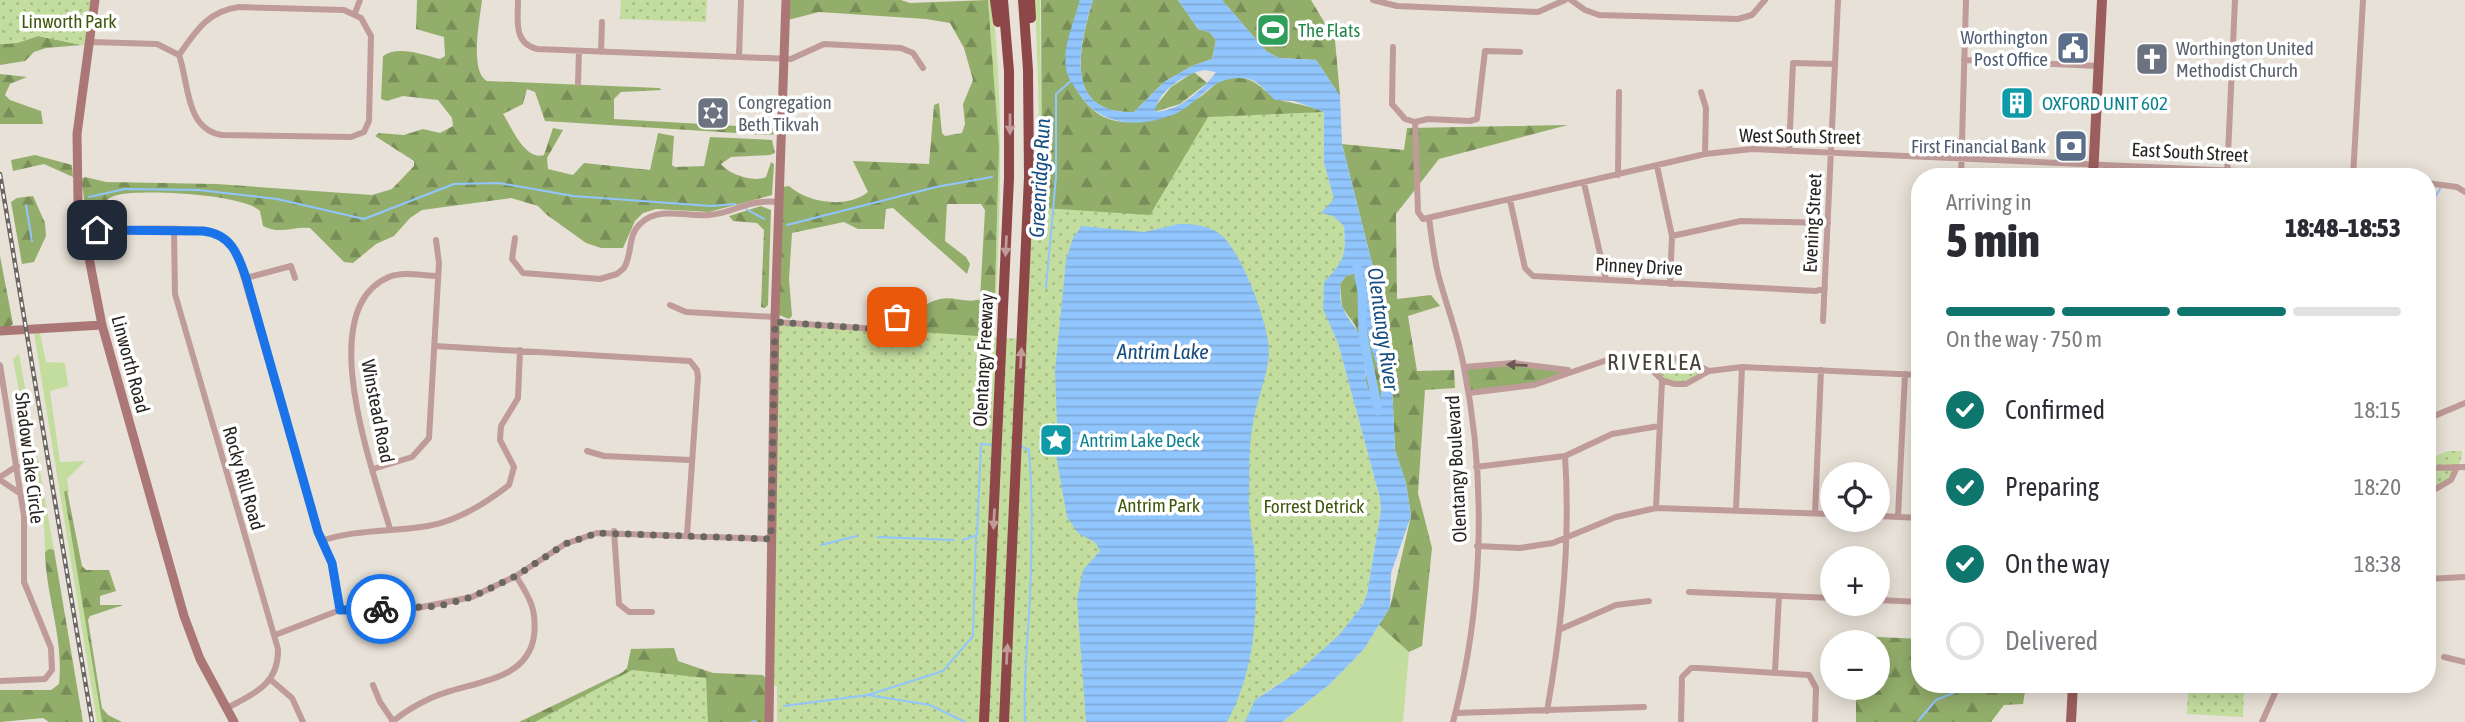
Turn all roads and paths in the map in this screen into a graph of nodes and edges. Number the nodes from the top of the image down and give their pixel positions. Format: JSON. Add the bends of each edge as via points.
{"nodes":[{"id":1,"x":95,"y":0,"type":"edge"},
{"id":2,"x":360,"y":0,"type":"edge"},
{"id":3,"x":518,"y":0,"type":"edge"},
{"id":4,"x":741,"y":0,"type":"edge"},
{"id":5,"x":786,"y":0,"type":"edge"},
{"id":6,"x":995,"y":0,"type":"edge"},
{"id":7,"x":1003,"y":0,"type":"edge"},
{"id":8,"x":1023,"y":0,"type":"edge"},
{"id":9,"x":1030,"y":0,"type":"edge"},
{"id":10,"x":1373,"y":0,"type":"edge"},
{"id":11,"x":1564,"y":0,"type":"edge"},
{"id":12,"x":1571,"y":0,"type":"edge"},
{"id":13,"x":1765,"y":0,"type":"edge"},
{"id":14,"x":1838,"y":0,"type":"edge"},
{"id":15,"x":1966,"y":0,"type":"edge"},
{"id":16,"x":2102,"y":0,"type":"edge"},
{"id":17,"x":2235,"y":0,"type":"edge"},
{"id":18,"x":2363,"y":0,"type":"edge"},
{"id":19,"x":264,"y":4,"type":"edge"},
{"id":20,"x":355,"y":13,"type":"junction"},
{"id":21,"x":602,"y":22,"type":"dead end"},
{"id":22,"x":90,"y":42,"type":"junction"},
{"id":23,"x":1393,"y":47,"type":"dead end"},
{"id":24,"x":579,"y":51,"type":"junction"},
{"id":25,"x":601,"y":52,"type":"junction"},
{"id":26,"x":1520,"y":52,"type":"dead end"},
{"id":27,"x":179,"y":55,"type":"junction"},
{"id":28,"x":739,"y":57,"type":"junction"},
{"id":29,"x":783,"y":59,"type":"junction"},
{"id":30,"x":1964,"y":60,"type":"junction"},
{"id":31,"x":1835,"y":64,"type":"junction"},
{"id":32,"x":2098,"y":66,"type":"junction"},
{"id":33,"x":923,"y":68,"type":"dead end"},
{"id":34,"x":1028,"y":70,"type":"junction"},
{"id":35,"x":1009,"y":71,"type":"junction"},
{"id":36,"x":578,"y":83,"type":"dead end"},
{"id":37,"x":1619,"y":92,"type":"dead end"},
{"id":38,"x":1701,"y":92,"type":"dead end"},
{"id":39,"x":1415,"y":122,"type":"junction"},
{"id":40,"x":1789,"y":150,"type":"junction"},
{"id":41,"x":1831,"y":152,"type":"junction"},
{"id":42,"x":1705,"y":154,"type":"junction"},
{"id":43,"x":1959,"y":158,"type":"junction"},
{"id":44,"x":2094,"y":164,"type":"junction"},
{"id":45,"x":1657,"y":166,"type":"junction"},
{"id":46,"x":1960,"y":168,"type":"edge"},
{"id":47,"x":2094,"y":168,"type":"edge"},
{"id":48,"x":2153,"y":168,"type":"edge"},
{"id":49,"x":2227,"y":168,"type":"edge"},
{"id":50,"x":2354,"y":168,"type":"edge"},
{"id":51,"x":1618,"y":175,"type":"junction"},
{"id":52,"x":1584,"y":183,"type":"junction"},
{"id":53,"x":2436,"y":184,"type":"edge"},
{"id":54,"x":2465,"y":192,"type":"edge"},
{"id":55,"x":1510,"y":200,"type":"junction"},
{"id":56,"x":778,"y":202,"type":"junction"},
{"id":57,"x":1429,"y":218,"type":"junction"},
{"id":58,"x":1828,"y":223,"type":"junction"},
{"id":59,"x":174,"y":231,"type":"junction"},
{"id":60,"x":83,"y":233,"type":"junction"},
{"id":61,"x":1672,"y":236,"type":"junction"},
{"id":62,"x":515,"y":238,"type":"dead end"},
{"id":63,"x":436,"y":240,"type":"dead end"},
{"id":64,"x":438,"y":276,"type":"junction"},
{"id":65,"x":246,"y":278,"type":"junction"},
{"id":66,"x":295,"y":278,"type":"dead end"},
{"id":67,"x":1606,"y":280,"type":"junction"},
{"id":68,"x":1670,"y":284,"type":"junction"},
{"id":69,"x":1825,"y":288,"type":"junction"},
{"id":70,"x":670,"y":305,"type":"dead end"},
{"id":71,"x":897,"y":317,"type":"dead end"},
{"id":72,"x":775,"y":320,"type":"junction"},
{"id":73,"x":1823,"y":321,"type":"dead end"},
{"id":74,"x":102,"y":325,"type":"junction"},
{"id":75,"x":0,"y":331,"type":"edge"},
{"id":76,"x":435,"y":346,"type":"junction"},
{"id":77,"x":520,"y":350,"type":"junction"},
{"id":78,"x":0,"y":365,"type":"edge"},
{"id":79,"x":1464,"y":367,"type":"junction"},
{"id":80,"x":1649,"y":367,"type":"junction"},
{"id":81,"x":1742,"y":367,"type":"junction"},
{"id":82,"x":1570,"y":370,"type":"junction"},
{"id":83,"x":1821,"y":370,"type":"junction"},
{"id":84,"x":1709,"y":371,"type":"junction"},
{"id":85,"x":1905,"y":374,"type":"junction"},
{"id":86,"x":1911,"y":374,"type":"edge"},
{"id":87,"x":1662,"y":380,"type":"junction"},
{"id":88,"x":1469,"y":393,"type":"junction"},
{"id":89,"x":2465,"y":403,"type":"edge"},
{"id":90,"x":2436,"y":415,"type":"edge"},
{"id":91,"x":1660,"y":426,"type":"junction"},
{"id":92,"x":587,"y":451,"type":"dead end"},
{"id":93,"x":1564,"y":456,"type":"junction"},
{"id":94,"x":691,"y":460,"type":"junction"},
{"id":95,"x":18,"y":466,"type":"junction"},
{"id":96,"x":1476,"y":467,"type":"junction"},
{"id":97,"x":2457,"y":467,"type":"junction"},
{"id":98,"x":2465,"y":467,"type":"edge"},
{"id":99,"x":2436,"y":468,"type":"edge"},
{"id":100,"x":373,"y":469,"type":"junction"},
{"id":101,"x":0,"y":478,"type":"edge"},
{"id":102,"x":2436,"y":489,"type":"edge"},
{"id":103,"x":18,"y":492,"type":"junction"},
{"id":104,"x":1656,"y":508,"type":"junction"},
{"id":105,"x":1736,"y":510,"type":"junction"},
{"id":106,"x":1815,"y":513,"type":"junction"},
{"id":107,"x":1820,"y":513,"type":"edge"},
{"id":108,"x":1890,"y":517,"type":"edge"},
{"id":109,"x":1898,"y":517,"type":"junction"},
{"id":110,"x":1911,"y":518,"type":"edge"},
{"id":111,"x":390,"y":529,"type":"junction"},
{"id":112,"x":614,"y":531,"type":"junction"},
{"id":113,"x":687,"y":535,"type":"junction"},
{"id":114,"x":771,"y":539,"type":"junction"},
{"id":115,"x":1567,"y":539,"type":"junction"},
{"id":116,"x":321,"y":541,"type":"junction"},
{"id":117,"x":1477,"y":546,"type":"junction"},
{"id":118,"x":516,"y":576,"type":"junction"},
{"id":119,"x":2465,"y":576,"type":"edge"},
{"id":120,"x":2436,"y":578,"type":"edge"},
{"id":121,"x":1689,"y":592,"type":"dead end"},
{"id":122,"x":1779,"y":596,"type":"junction"},
{"id":123,"x":1820,"y":598,"type":"edge"},
{"id":124,"x":1649,"y":601,"type":"dead end"},
{"id":125,"x":1890,"y":601,"type":"edge"},
{"id":126,"x":1911,"y":602,"type":"edge"},
{"id":127,"x":340,"y":610,"type":"junction"},
{"id":128,"x":652,"y":612,"type":"dead end"},
{"id":129,"x":1561,"y":629,"type":"junction"},
{"id":130,"x":275,"y":635,"type":"junction"},
{"id":131,"x":2444,"y":657,"type":"dead end"},
{"id":132,"x":2465,"y":662,"type":"edge"},
{"id":133,"x":1775,"y":671,"type":"junction"},
{"id":134,"x":271,"y":680,"type":"junction"},
{"id":135,"x":0,"y":681,"type":"edge"},
{"id":136,"x":373,"y":685,"type":"dead end"},
{"id":137,"x":2073,"y":693,"type":"edge"},
{"id":138,"x":2275,"y":693,"type":"dead end"},
{"id":139,"x":1644,"y":707,"type":"dead end"},
{"id":140,"x":227,"y":708,"type":"junction"},
{"id":141,"x":1547,"y":712,"type":"junction"},
{"id":142,"x":1455,"y":713,"type":"junction"},
{"id":143,"x":234,"y":722,"type":"edge"},
{"id":144,"x":303,"y":722,"type":"edge"},
{"id":145,"x":392,"y":722,"type":"edge"},
{"id":146,"x":769,"y":722,"type":"edge"},
{"id":147,"x":984,"y":722,"type":"edge"},
{"id":148,"x":1004,"y":722,"type":"edge"},
{"id":149,"x":1453,"y":722,"type":"edge"},
{"id":150,"x":1681,"y":722,"type":"edge"},
{"id":151,"x":1815,"y":722,"type":"edge"},
{"id":152,"x":2071,"y":722,"type":"edge"},
{"id":153,"x":2262,"y":722,"type":"edge"}],
"edges":[{"from":1,"to":22,"type":"main road","name":"Linworth Road"},
{"from":2,"to":20,"type":"street"},
{"from":3,"to":24,"type":"street","via":[[519,35],[533,49]]},
{"from":4,"to":28,"type":"street"},
{"from":5,"to":29,"type":"main road"},
{"from":6,"to":35,"type":"highway"},
{"from":7,"to":35,"type":"highway","name":"Olentangy Freeway"},
{"from":8,"to":34,"type":"highway","name":"Olentangy Freeway"},
{"from":9,"to":34,"type":"highway"},
{"from":10,"to":11,"type":"street","via":[[1397,6],[1538,12]]},
{"from":12,"to":13,"type":"street","via":[[1604,15],[1738,19],[1758,11]]},
{"from":14,"to":31,"type":"street","name":"Evening Street"},
{"from":15,"to":30,"type":"street"},
{"from":16,"to":32,"type":"main road"},
{"from":17,"to":49,"type":"street"},
{"from":18,"to":50,"type":"street"},
{"from":19,"to":20,"type":"street"},
{"from":19,"to":27,"type":"street","via":[[212,15]]},
{"from":20,"to":27,"type":"street","via":[[368,27],[371,41],[368,123],[364,132],[353,137],[207,131],[193,113]]},
{"from":21,"to":25,"type":"street"},
{"from":22,"to":27,"type":"street","via":[[157,44]]},
{"from":22,"to":60,"type":"main road","name":"Linworth Road","via":[[75,158]]},
{"from":23,"to":39,"type":"street","via":[[1392,104],[1405,119]]},
{"from":24,"to":25,"type":"street"},
{"from":24,"to":36,"type":"street"},
{"from":25,"to":28,"type":"street"},
{"from":26,"to":39,"type":"street","via":[[1484,53],[1477,119]]},
{"from":28,"to":29,"type":"street"},
{"from":29,"to":33,"type":"street","via":[[824,44],[901,48],[913,53]]},
{"from":29,"to":56,"type":"main road"},
{"from":30,"to":32,"type":"street"},
{"from":30,"to":43,"type":"street"},
{"from":31,"to":40,"type":"street","via":[[1793,63]]},
{"from":31,"to":41,"type":"street","name":"Evening Street"},
{"from":32,"to":44,"type":"main road"},
{"from":148,"to":34,"type":"highway","name":"Olentangy Freeway","one_way":true,"via":[[1029,177]]},
{"from":35,"to":147,"type":"highway","name":"Olentangy Freeway","one_way":true,"via":[[1009,178]]},
{"from":37,"to":51,"type":"street"},
{"from":38,"to":42,"type":"street","via":[[1706,108]]},
{"from":39,"to":57,"type":"street","name":"Olentangy Boulevard","via":[[1418,212],[1423,219]]},
{"from":40,"to":41,"type":"street","name":"West South Street"},
{"from":40,"to":42,"type":"street","name":"West South Street"},
{"from":41,"to":43,"type":"street","name":"West South Street"},
{"from":41,"to":58,"type":"street","name":"Evening Street"},
{"from":42,"to":45,"type":"street","name":"West South Street"},
{"from":43,"to":44,"type":"street","name":"West South Street"},
{"from":43,"to":46,"type":"street"},
{"from":44,"to":47,"type":"main road"},
{"from":44,"to":48,"type":"street","name":"East South Street"},
{"from":45,"to":51,"type":"street","name":"West South Street"},
{"from":45,"to":61,"type":"street"},
{"from":51,"to":52,"type":"street","name":"West South Street"},
{"from":52,"to":55,"type":"street","name":"West South Street"},
{"from":52,"to":67,"type":"street"},
{"from":53,"to":54,"type":"street"},
{"from":55,"to":57,"type":"street","name":"West South Street"},
{"from":55,"to":67,"type":"street","name":"Pinney Drive","via":[[1528,273],[1539,278]]},
{"from":56,"to":62,"type":"street","via":[[744,203],[706,215],[648,217],[632,235],[624,268],[605,279],[523,274],[512,259]]},
{"from":56,"to":72,"type":"main road"},
{"from":57,"to":79,"type":"street","name":"Olentangy Boulevard","via":[[1439,279]]},
{"from":58,"to":61,"type":"street","via":[[1741,221]]},
{"from":58,"to":69,"type":"street","name":"Evening Street"},
{"from":59,"to":60,"type":"street"},
{"from":59,"to":65,"type":"street","via":[[211,232],[226,239]]},
{"from":59,"to":130,"type":"street","name":"Rocky Rill Road","via":[[176,294]]},
{"from":60,"to":74,"type":"main road","name":"Linworth Road"},
{"from":61,"to":68,"type":"street"},
{"from":63,"to":64,"type":"street"},
{"from":64,"to":76,"type":"street"},
{"from":64,"to":100,"type":"street","name":"Winstead Road","via":[[386,279],[356,314],[350,353]]},
{"from":65,"to":66,"type":"street","via":[[291,266]]},
{"from":65,"to":116,"type":"street"},
{"from":67,"to":68,"type":"street","name":"Pinney Drive"},
{"from":68,"to":69,"type":"street","name":"Pinney Drive"},
{"from":69,"to":73,"type":"street","name":"Evening Street"},
{"from":70,"to":72,"type":"street","via":[[685,312]]},
{"from":71,"to":72,"type":"street","via":[[877,329]]},
{"from":72,"to":114,"type":"main road"},
{"from":74,"to":75,"type":"main road"},
{"from":74,"to":140,"type":"main road","name":"Linworth Road","via":[[187,627]]},
{"from":76,"to":77,"type":"street"},
{"from":76,"to":100,"type":"street","via":[[426,446],[412,457]]},
{"from":77,"to":94,"type":"street","via":[[684,359],[694,364],[698,377]]},
{"from":77,"to":111,"type":"street","via":[[518,398],[501,426],[500,440],[514,467],[513,481],[450,520]]},
{"from":78,"to":95,"type":"street","name":"Shadow Lake Circle"},
{"from":82,"to":79,"type":"street","one_way":true,"via":[[1513,363]]},
{"from":79,"to":88,"type":"street","name":"Olentangy Boulevard"},
{"from":80,"to":82,"type":"street","via":[[1613,358]]},
{"from":80,"to":84,"type":"street","via":[[1665,357],[1677,357]]},
{"from":80,"to":87,"type":"street"},
{"from":81,"to":83,"type":"street"},
{"from":81,"to":84,"type":"street"},
{"from":81,"to":105,"type":"street"},
{"from":82,"to":88,"type":"street","via":[[1534,385]]},
{"from":83,"to":85,"type":"street"},
{"from":83,"to":106,"type":"street"},
{"from":84,"to":87,"type":"street","via":[[1686,383]]},
{"from":85,"to":86,"type":"street"},
{"from":85,"to":109,"type":"street"},
{"from":87,"to":91,"type":"street"},
{"from":88,"to":96,"type":"street","name":"Olentangy Boulevard"},
{"from":89,"to":90,"type":"street"},
{"from":91,"to":93,"type":"street","via":[[1612,434]]},
{"from":91,"to":104,"type":"street"},
{"from":92,"to":94,"type":"street","via":[[604,456]]},
{"from":93,"to":96,"type":"street"},
{"from":93,"to":115,"type":"street"},
{"from":94,"to":113,"type":"street"},
{"from":95,"to":101,"type":"street"},
{"from":95,"to":103,"type":"street","name":"Shadow Lake Circle"},
{"from":96,"to":117,"type":"street","name":"Olentangy Boulevard"},
{"from":97,"to":98,"type":"street"},
{"from":97,"to":99,"type":"street"},
{"from":97,"to":102,"type":"street","via":[[2451,480]]},
{"from":100,"to":111,"type":"street","name":"Winstead Road"},
{"from":101,"to":103,"type":"street"},
{"from":103,"to":135,"type":"street","name":"Shadow Lake Circle","via":[[24,516],[24,582],[51,648],[50,675],[33,682]]},
{"from":104,"to":105,"type":"street"},
{"from":104,"to":115,"type":"street","via":[[1616,517]]},
{"from":105,"to":106,"type":"street"},
{"from":106,"to":107,"type":"street"},
{"from":108,"to":109,"type":"street"},
{"from":109,"to":110,"type":"street"},
{"from":111,"to":116,"type":"street"},
{"from":112,"to":113,"type":"street"},
{"from":112,"to":118,"type":"street","via":[[579,538]]},
{"from":112,"to":128,"type":"street","via":[[617,601],[629,612]]},
{"from":113,"to":114,"type":"street"},
{"from":114,"to":146,"type":"main road"},
{"from":115,"to":117,"type":"street","via":[[1535,547]]},
{"from":115,"to":129,"type":"street"},
{"from":116,"to":127,"type":"street","via":[[332,563]]},
{"from":117,"to":142,"type":"street","name":"Olentangy Boulevard","via":[[1471,624]]},
{"from":118,"to":127,"type":"street","via":[[472,597],[439,606]]},
{"from":118,"to":145,"type":"street","via":[[535,608],[528,657],[505,674],[429,698]]},
{"from":119,"to":120,"type":"street"},
{"from":121,"to":122,"type":"street"},
{"from":122,"to":123,"type":"street"},
{"from":122,"to":133,"type":"street"},
{"from":124,"to":129,"type":"street","via":[[1616,605]]},
{"from":125,"to":126,"type":"street"},
{"from":127,"to":130,"type":"street"},
{"from":129,"to":141,"type":"street"},
{"from":130,"to":134,"type":"street","name":"Rocky Rill Road","via":[[278,666]]},
{"from":131,"to":132,"type":"street"},
{"from":133,"to":150,"type":"street","via":[[1699,668],[1685,672],[1680,682]]},
{"from":133,"to":151,"type":"street","via":[[1809,675],[1816,688]]},
{"from":134,"to":140,"type":"street"},
{"from":134,"to":144,"type":"street","via":[[292,698]]},
{"from":136,"to":145,"type":"street"},
{"from":137,"to":152,"type":"main road"},
{"from":138,"to":153,"type":"street"},
{"from":139,"to":141,"type":"street"},
{"from":140,"to":143,"type":"main road","name":"Linworth Road"},
{"from":141,"to":142,"type":"street"},
{"from":142,"to":149,"type":"street","name":"Olentangy Boulevard"}]}
